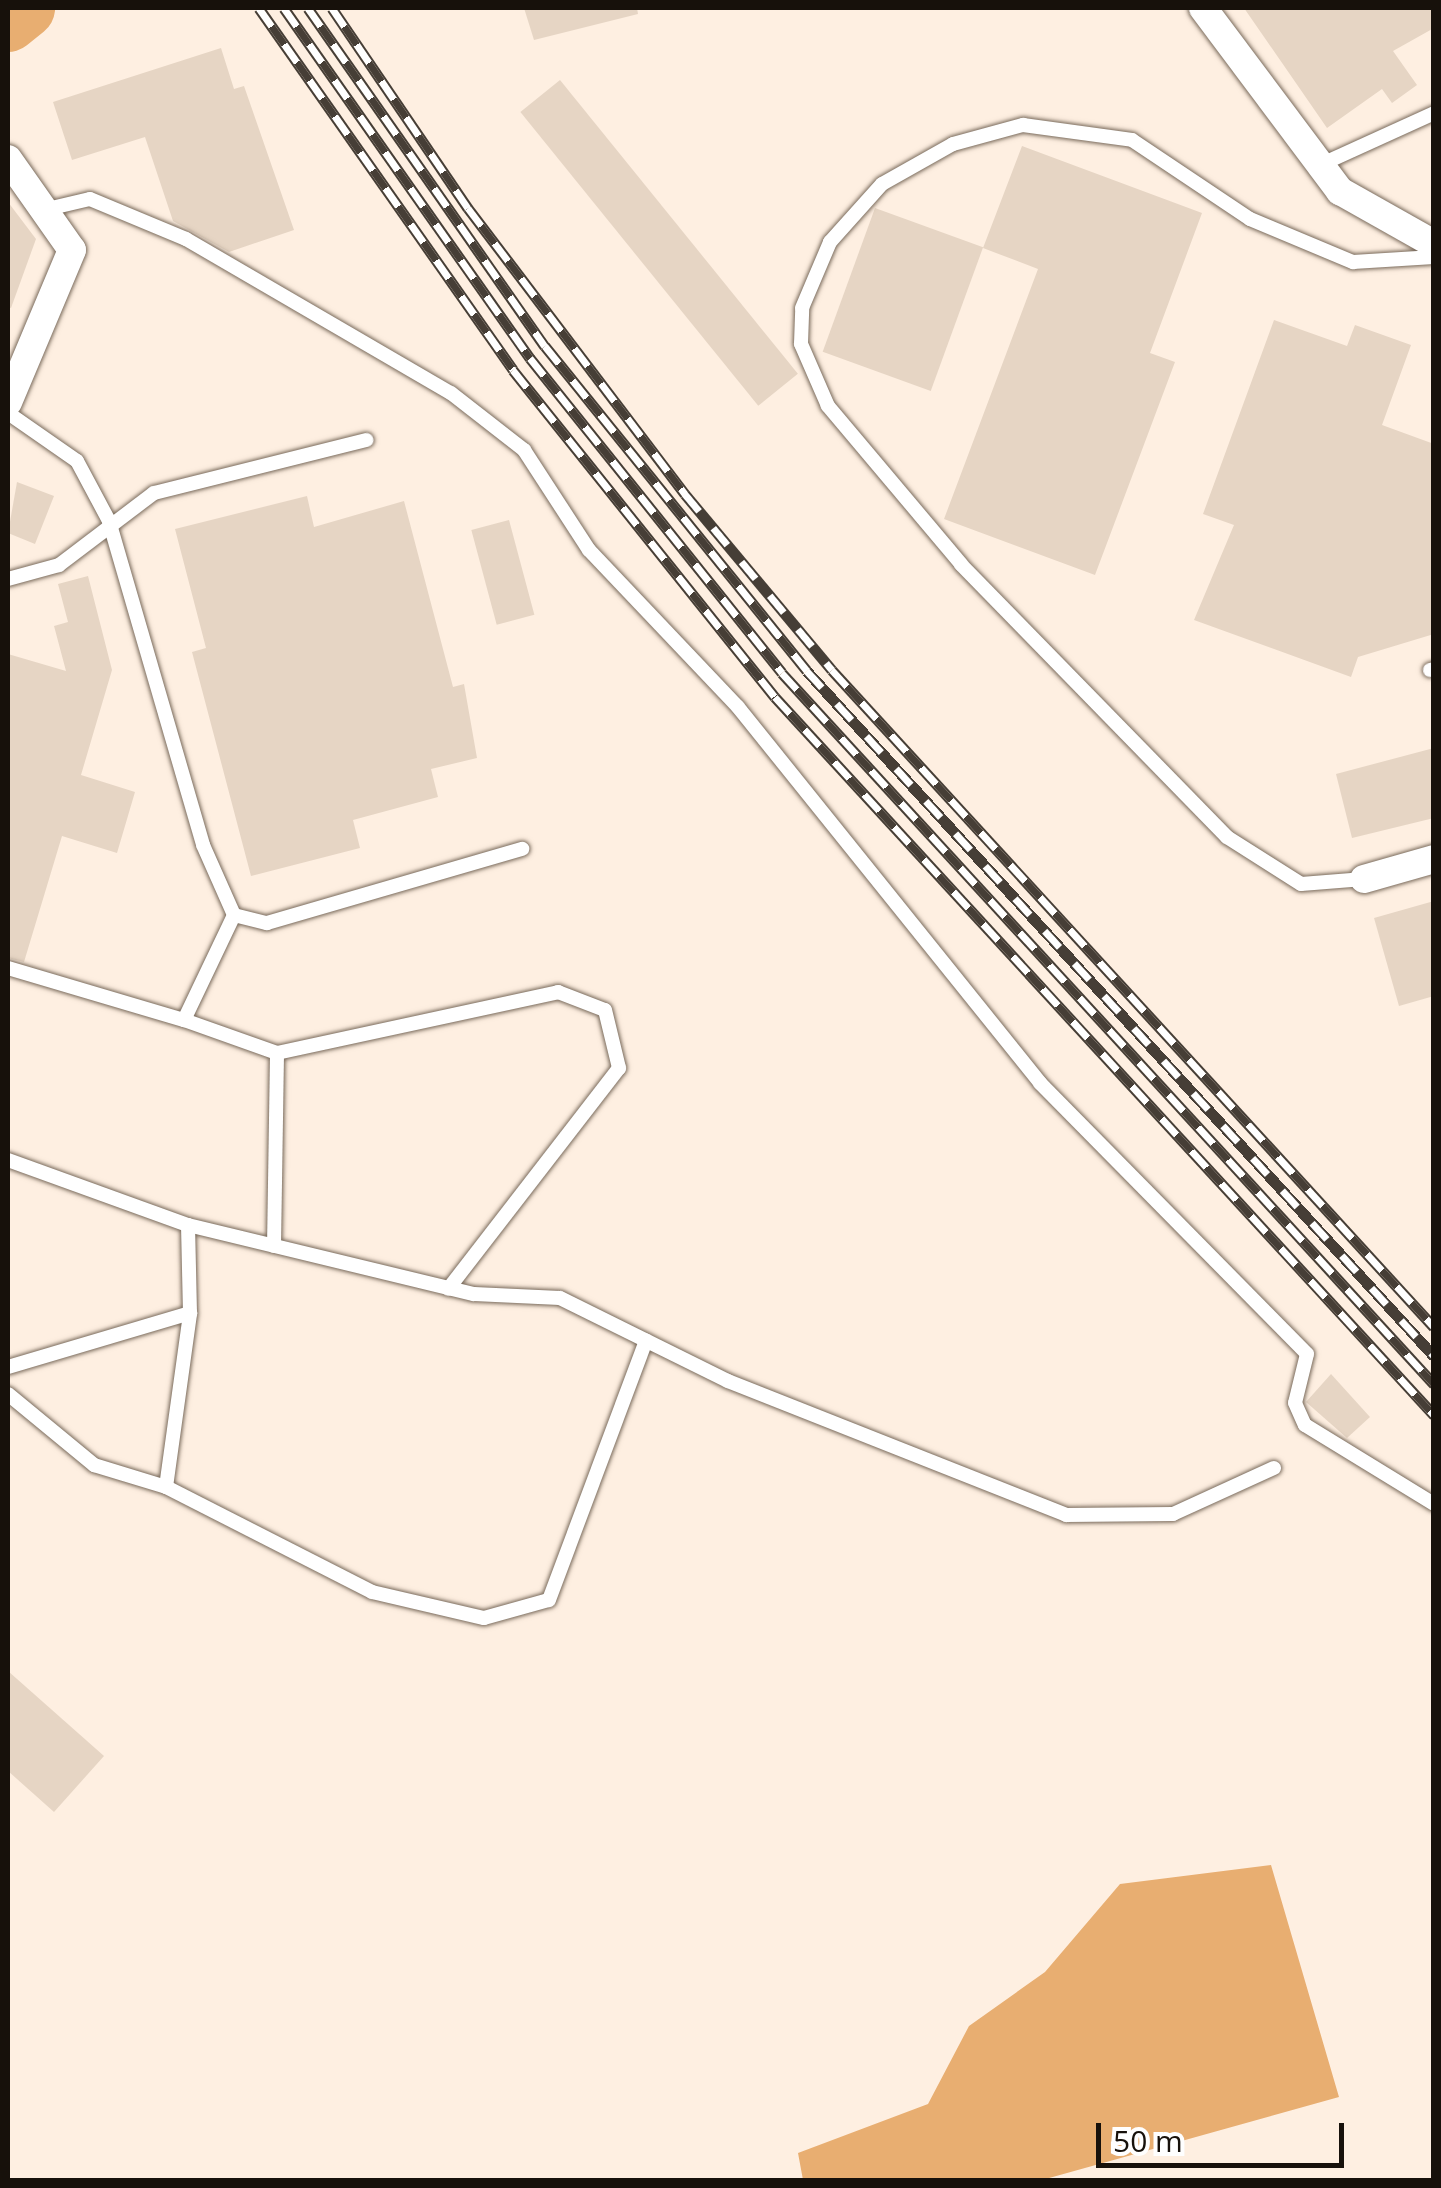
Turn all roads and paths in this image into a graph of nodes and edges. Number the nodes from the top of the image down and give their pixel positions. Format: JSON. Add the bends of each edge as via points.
{"nodes":[{"id":1,"x":1203,"y":8,"type":"edge"},
{"id":2,"x":1434,"y":113,"type":"edge"},
{"id":3,"x":8,"y":159,"type":"edge"},
{"id":4,"x":1320,"y":165,"type":"junction"},
{"id":5,"x":43,"y":210,"type":"junction"},
{"id":6,"x":1434,"y":244,"type":"edge"},
{"id":7,"x":1434,"y":257,"type":"edge"},
{"id":8,"x":8,"y":402,"type":"edge"},
{"id":9,"x":8,"y":413,"type":"edge"},
{"id":10,"x":366,"y":440,"type":"dead end"},
{"id":11,"x":109,"y":522,"type":"junction"},
{"id":12,"x":8,"y":579,"type":"edge"},
{"id":13,"x":522,"y":850,"type":"dead end"},
{"id":14,"x":1434,"y":859,"type":"edge"},
{"id":15,"x":1364,"y":879,"type":"joint"},
{"id":16,"x":234,"y":915,"type":"junction"},
{"id":17,"x":8,"y":968,"type":"edge"},
{"id":18,"x":184,"y":1020,"type":"junction"},
{"id":19,"x":277,"y":1053,"type":"junction"},
{"id":20,"x":8,"y":1160,"type":"edge"},
{"id":21,"x":188,"y":1225,"type":"junction"},
{"id":22,"x":274,"y":1246,"type":"junction"},
{"id":23,"x":448,"y":1288,"type":"junction"},
{"id":24,"x":190,"y":1313,"type":"junction"},
{"id":25,"x":646,"y":1341,"type":"junction"},
{"id":26,"x":8,"y":1368,"type":"edge"},
{"id":27,"x":8,"y":1394,"type":"edge"},
{"id":28,"x":1274,"y":1468,"type":"dead end"},
{"id":29,"x":166,"y":1487,"type":"junction"},
{"id":30,"x":1434,"y":1504,"type":"edge"}],
"edges":[{"from":1,"to":4,"type":"street"},
{"from":2,"to":4,"type":"lane"},
{"from":3,"to":5,"type":"street"},
{"from":4,"to":6,"type":"street","via":[[1359,206]]},
{"from":5,"to":8,"type":"street","via":[[72,250]]},
{"from":5,"to":30,"type":"lane","via":[[90,199],[186,239],[451,394],[524,450],[589,550],[738,706],[1040,1082],[1307,1354],[1294,1404],[1304,1425]]},
{"from":7,"to":15,"type":"lane","via":[[1335,256],[1250,218],[1132,140],[1038,124],[953,144],[882,184],[840,226],[802,308],[801,344],[828,406],[960,564],[1226,837],[1300,884]]},
{"from":9,"to":11,"type":"lane","via":[[68,450]]},
{"from":10,"to":11,"type":"lane","via":[[194,478]]},
{"from":11,"to":12,"type":"lane","via":[[60,565]]},
{"from":11,"to":16,"type":"lane","via":[[203,845]]},
{"from":13,"to":16,"type":"lane","via":[[267,923]]},
{"from":14,"to":15,"type":"street"},
{"from":16,"to":18,"type":"lane"},
{"from":17,"to":18,"type":"lane"},
{"from":18,"to":19,"type":"lane"},
{"from":19,"to":22,"type":"lane"},
{"from":19,"to":23,"type":"lane","via":[[558,992],[605,1010],[619,1068]]},
{"from":20,"to":21,"type":"lane"},
{"from":21,"to":22,"type":"lane"},
{"from":21,"to":24,"type":"lane"},
{"from":22,"to":23,"type":"lane"},
{"from":23,"to":25,"type":"lane","via":[[560,1298]]},
{"from":24,"to":26,"type":"lane"},
{"from":24,"to":29,"type":"lane"},
{"from":25,"to":28,"type":"lane","via":[[1066,1515],[1174,1514]]},
{"from":25,"to":29,"type":"lane","via":[[550,1600],[484,1618],[372,1592]]},
{"from":27,"to":29,"type":"lane","via":[[94,1465]]}]}
